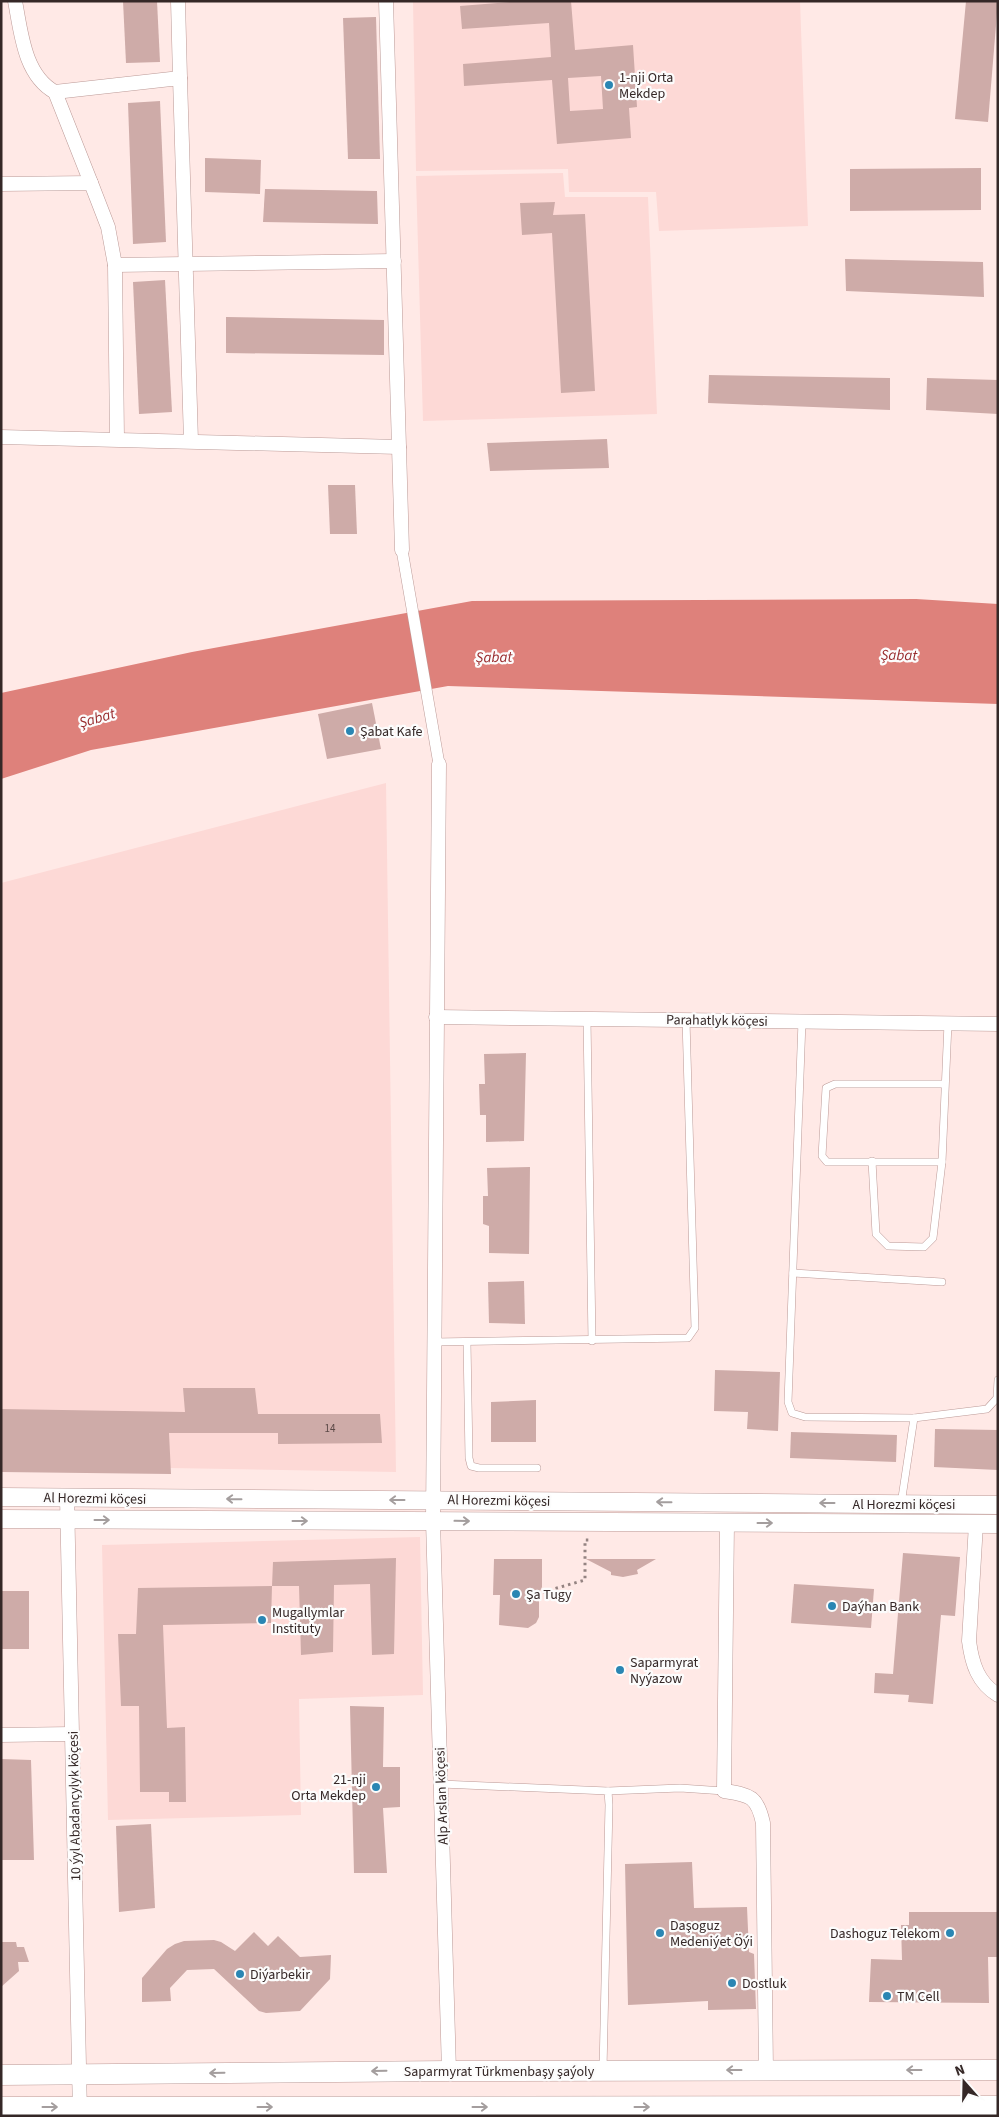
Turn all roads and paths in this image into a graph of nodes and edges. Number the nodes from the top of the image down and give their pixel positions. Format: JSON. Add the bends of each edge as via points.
{"nodes":[{"id":1,"x":15,"y":1,"type":"edge"},
{"id":2,"x":178,"y":1,"type":"edge"},
{"id":3,"x":386,"y":1,"type":"edge"},
{"id":4,"x":180,"y":78,"type":"junction"},
{"id":5,"x":54,"y":92,"type":"junction"},
{"id":6,"x":91,"y":183,"type":"junction"},
{"id":7,"x":1,"y":184,"type":"edge"},
{"id":8,"x":394,"y":261,"type":"junction"},
{"id":9,"x":186,"y":263,"type":"junction"},
{"id":10,"x":115,"y":265,"type":"junction"},
{"id":11,"x":1,"y":436,"type":"edge"},
{"id":12,"x":117,"y":439,"type":"junction"},
{"id":13,"x":191,"y":441,"type":"junction"},
{"id":14,"x":399,"y":446,"type":"junction"},
{"id":15,"x":402,"y":550,"type":"joint"},
{"id":16,"x":439,"y":764,"type":"joint"},
{"id":17,"x":436,"y":1017,"type":"junction"},
{"id":18,"x":587,"y":1019,"type":"junction"},
{"id":19,"x":686,"y":1020,"type":"junction"},
{"id":20,"x":802,"y":1021,"type":"junction"},
{"id":21,"x":948,"y":1023,"type":"junction"},
{"id":22,"x":998,"y":1024,"type":"edge"},
{"id":23,"x":945,"y":1084,"type":"junction"},
{"id":24,"x":872,"y":1161,"type":"junction"},
{"id":25,"x":942,"y":1162,"type":"junction"},
{"id":26,"x":793,"y":1273,"type":"junction"},
{"id":27,"x":942,"y":1282,"type":"dead end"},
{"id":28,"x":592,"y":1341,"type":"junction"},
{"id":29,"x":434,"y":1342,"type":"junction"},
{"id":30,"x":467,"y":1342,"type":"junction"},
{"id":31,"x":998,"y":1380,"type":"edge"},
{"id":32,"x":914,"y":1418,"type":"junction"},
{"id":33,"x":537,"y":1468,"type":"dead end"},
{"id":34,"x":1,"y":1497,"type":"edge"},
{"id":35,"x":67,"y":1497,"type":"junction"},
{"id":36,"x":434,"y":1500,"type":"junction"},
{"id":37,"x":901,"y":1504,"type":"junction"},
{"id":38,"x":998,"y":1505,"type":"edge"},
{"id":39,"x":1,"y":1519,"type":"edge"},
{"id":40,"x":67,"y":1520,"type":"junction"},
{"id":41,"x":434,"y":1521,"type":"junction"},
{"id":42,"x":727,"y":1522,"type":"junction"},
{"id":43,"x":976,"y":1524,"type":"junction"},
{"id":44,"x":998,"y":1524,"type":"edge"},
{"id":45,"x":593,"y":1540,"type":"dead end"},
{"id":46,"x":543,"y":1592,"type":"dead end"},
{"id":47,"x":998,"y":1695,"type":"edge"},
{"id":48,"x":72,"y":1734,"type":"junction"},
{"id":49,"x":1,"y":1735,"type":"edge"},
{"id":50,"x":441,"y":1784,"type":"junction"},
{"id":51,"x":608,"y":1791,"type":"junction"},
{"id":52,"x":724,"y":1791,"type":"junction"},
{"id":53,"x":450,"y":2070,"type":"junction"},
{"id":54,"x":603,"y":2070,"type":"junction"},
{"id":55,"x":766,"y":2070,"type":"junction"},
{"id":56,"x":998,"y":2070,"type":"edge"},
{"id":57,"x":1,"y":2075,"type":"edge"},
{"id":58,"x":80,"y":2075,"type":"junction"},
{"id":59,"x":998,"y":2106,"type":"edge"},
{"id":60,"x":1,"y":2107,"type":"edge"},
{"id":61,"x":80,"y":2111,"type":"edge"},
{"id":62,"x":450,"y":2111,"type":"edge"},
{"id":63,"x":953,"y":2111,"type":"edge"}],
"edges":[{"from":1,"to":5,"type":"street","via":[[31,67],[43,86]]},
{"from":2,"to":4,"type":"street"},
{"from":3,"to":8,"type":"street"},
{"from":4,"to":5,"type":"street"},
{"from":4,"to":9,"type":"street"},
{"from":5,"to":6,"type":"street"},
{"from":6,"to":7,"type":"street"},
{"from":6,"to":10,"type":"street","via":[[108,226]]},
{"from":8,"to":9,"type":"street"},
{"from":8,"to":14,"type":"street"},
{"from":9,"to":10,"type":"street"},
{"from":9,"to":13,"type":"street"},
{"from":10,"to":12,"type":"street"},
{"from":11,"to":12,"type":"street"},
{"from":12,"to":13,"type":"street"},
{"from":13,"to":14,"type":"street"},
{"from":14,"to":15,"type":"street"},
{"from":15,"to":16,"type":"street"},
{"from":16,"to":17,"type":"street","name":"Alp Arslan köçesi"},
{"from":17,"to":18,"type":"street","name":"Parahatlyk köçesi"},
{"from":17,"to":29,"type":"street","name":"Alp Arslan köçesi"},
{"from":18,"to":19,"type":"street","name":"Parahatlyk köçesi"},
{"from":18,"to":28,"type":"lane"},
{"from":19,"to":20,"type":"street","name":"Parahatlyk köçesi"},
{"from":19,"to":28,"type":"lane","via":[[696,1328],[688,1338]]},
{"from":20,"to":21,"type":"street","name":"Parahatlyk köçesi"},
{"from":20,"to":26,"type":"lane"},
{"from":21,"to":22,"type":"street","name":"Parahatlyk köçesi"},
{"from":21,"to":23,"type":"lane"},
{"from":23,"to":24,"type":"lane","via":[[835,1084],[826,1088],[822,1156],[828,1162]]},
{"from":23,"to":25,"type":"lane"},
{"from":24,"to":25,"type":"lane"},
{"from":24,"to":25,"type":"lane","via":[[876,1234],[888,1246],[924,1247],[933,1238]]},
{"from":26,"to":27,"type":"lane"},
{"from":26,"to":32,"type":"lane","via":[[788,1402],[792,1413],[805,1417]]},
{"from":28,"to":30,"type":"lane"},
{"from":29,"to":30,"type":"lane"},
{"from":29,"to":36,"type":"street","name":"Alp Arslan köçesi"},
{"from":30,"to":33,"type":"lane","via":[[468,1458],[471,1466]]},
{"from":31,"to":32,"type":"lane","via":[[997,1398],[987,1409]]},
{"from":32,"to":37,"type":"lane"},
{"from":34,"to":35,"type":"street","name":"Al Horezmi köçesi"},
{"from":36,"to":35,"type":"street","name":"Al Horezmi köçesi","one_way":true},
{"from":35,"to":40,"type":"street","name":"10 ýyl Abadançylyk köçesi"},
{"from":37,"to":36,"type":"street","name":"Al Horezmi köçesi","one_way":true},
{"from":36,"to":41,"type":"street","name":"Alp Arslan köçesi"},
{"from":37,"to":38,"type":"street","name":"Al Horezmi köçesi"},
{"from":39,"to":40,"type":"street","name":"Al Horezmi köçesi"},
{"from":40,"to":41,"type":"street","name":"Al Horezmi köçesi","one_way":true},
{"from":40,"to":48,"type":"street","name":"10 ýyl Abadançylyk köçesi"},
{"from":41,"to":42,"type":"street","name":"Al Horezmi köçesi","one_way":true},
{"from":41,"to":50,"type":"street","name":"Alp Arslan köçesi"},
{"from":42,"to":43,"type":"street","name":"Al Horezmi köçesi","one_way":true},
{"from":42,"to":52,"type":"street"},
{"from":43,"to":44,"type":"street","name":"Al Horezmi köçesi"},
{"from":43,"to":47,"type":"street","via":[[969,1641],[971,1657],[980,1679]]},
{"from":45,"to":46,"type":"path","via":[[585,1540],[585,1580]]},
{"from":48,"to":49,"type":"street"},
{"from":48,"to":58,"type":"street","name":"10 ýyl Abadançylyk köçesi"},
{"from":50,"to":51,"type":"lane"},
{"from":50,"to":53,"type":"street","name":"Alp Arslan köçesi"},
{"from":51,"to":52,"type":"lane","via":[[680,1788]]},
{"from":51,"to":54,"type":"lane"},
{"from":52,"to":55,"type":"street","via":[[751,1797],[756,1801],[763,1822]]},
{"from":53,"to":54,"type":"main road","name":"Saparmyrat Türkmenbaşy şaýoly"},
{"from":53,"to":58,"type":"main road","name":"Saparmyrat Türkmenbaşy şaýoly","one_way":true},
{"from":55,"to":54,"type":"main road","name":"Saparmyrat Türkmenbaşy şaýoly","one_way":true},
{"from":56,"to":55,"type":"main road","name":"Saparmyrat Türkmenbaşy şaýoly","one_way":true},
{"from":57,"to":58,"type":"main road","name":"Saparmyrat Türkmenbaşy şaýoly"},
{"from":58,"to":61,"type":"street","name":"10 ýyl Abadançylyk köçesi"},
{"from":59,"to":63,"type":"main road"},
{"from":60,"to":61,"type":"main road","one_way":true},
{"from":61,"to":62,"type":"main road","one_way":true},
{"from":62,"to":63,"type":"main road","one_way":true}]}
